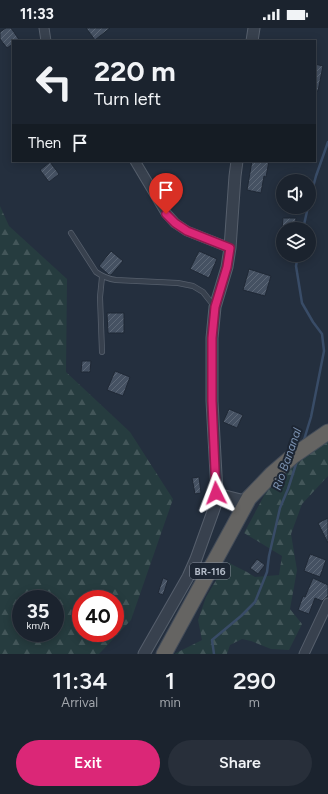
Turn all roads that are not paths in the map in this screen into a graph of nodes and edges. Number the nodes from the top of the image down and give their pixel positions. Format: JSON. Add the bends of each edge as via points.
{"nodes":[{"id":1,"x":44,"y":28,"type":"edge"},
{"id":2,"x":254,"y":28,"type":"edge"},
{"id":3,"x":46,"y":40,"type":"edge"},
{"id":4,"x":252,"y":40,"type":"edge"},
{"id":5,"x":136,"y":162,"type":"edge"},
{"id":6,"x":237,"y":162,"type":"edge"},
{"id":7,"x":71,"y":233,"type":"dead end"},
{"id":8,"x":230,"y":248,"type":"junction"},
{"id":9,"x":102,"y":277,"type":"junction"},
{"id":10,"x":215,"y":307,"type":"junction"},
{"id":11,"x":102,"y":352,"type":"dead end"},
{"id":12,"x":328,"y":432,"type":"edge"},
{"id":13,"x":253,"y":493,"type":"junction"},
{"id":14,"x":216,"y":496,"type":"junction"},
{"id":15,"x":241,"y":512,"type":"junction"},
{"id":16,"x":328,"y":603,"type":"edge"},
{"id":17,"x":324,"y":619,"type":"edge"},
{"id":18,"x":144,"y":654,"type":"edge"},
{"id":19,"x":164,"y":654,"type":"edge"},
{"id":20,"x":304,"y":654,"type":"edge"}],
"edges":[{"from":1,"to":3,"type":"street"},
{"from":2,"to":4,"type":"street"},
{"from":5,"to":8,"type":"street","via":[[166,214],[175,223],[187,231]]},
{"from":6,"to":8,"type":"street"},
{"from":7,"to":9,"type":"lane","via":[[96,272]]},
{"from":8,"to":10,"type":"street"},
{"from":9,"to":10,"type":"lane","via":[[193,286],[204,292]]},
{"from":9,"to":11,"type":"lane"},
{"from":10,"to":14,"type":"street","via":[[212,338],[212,401]]},
{"from":12,"to":13,"type":"highway","number":"BR-116","via":[[293,456]]},
{"from":13,"to":14,"type":"street","via":[[241,499]]},
{"from":13,"to":15,"type":"highway","number":"BR-116"},
{"from":14,"to":15,"type":"street"},
{"from":14,"to":18,"type":"street","via":[[215,506],[191,571]]},
{"from":15,"to":19,"type":"highway","number":"BR-116"},
{"from":16,"to":17,"type":"street"},
{"from":17,"to":20,"type":"street"}]}
